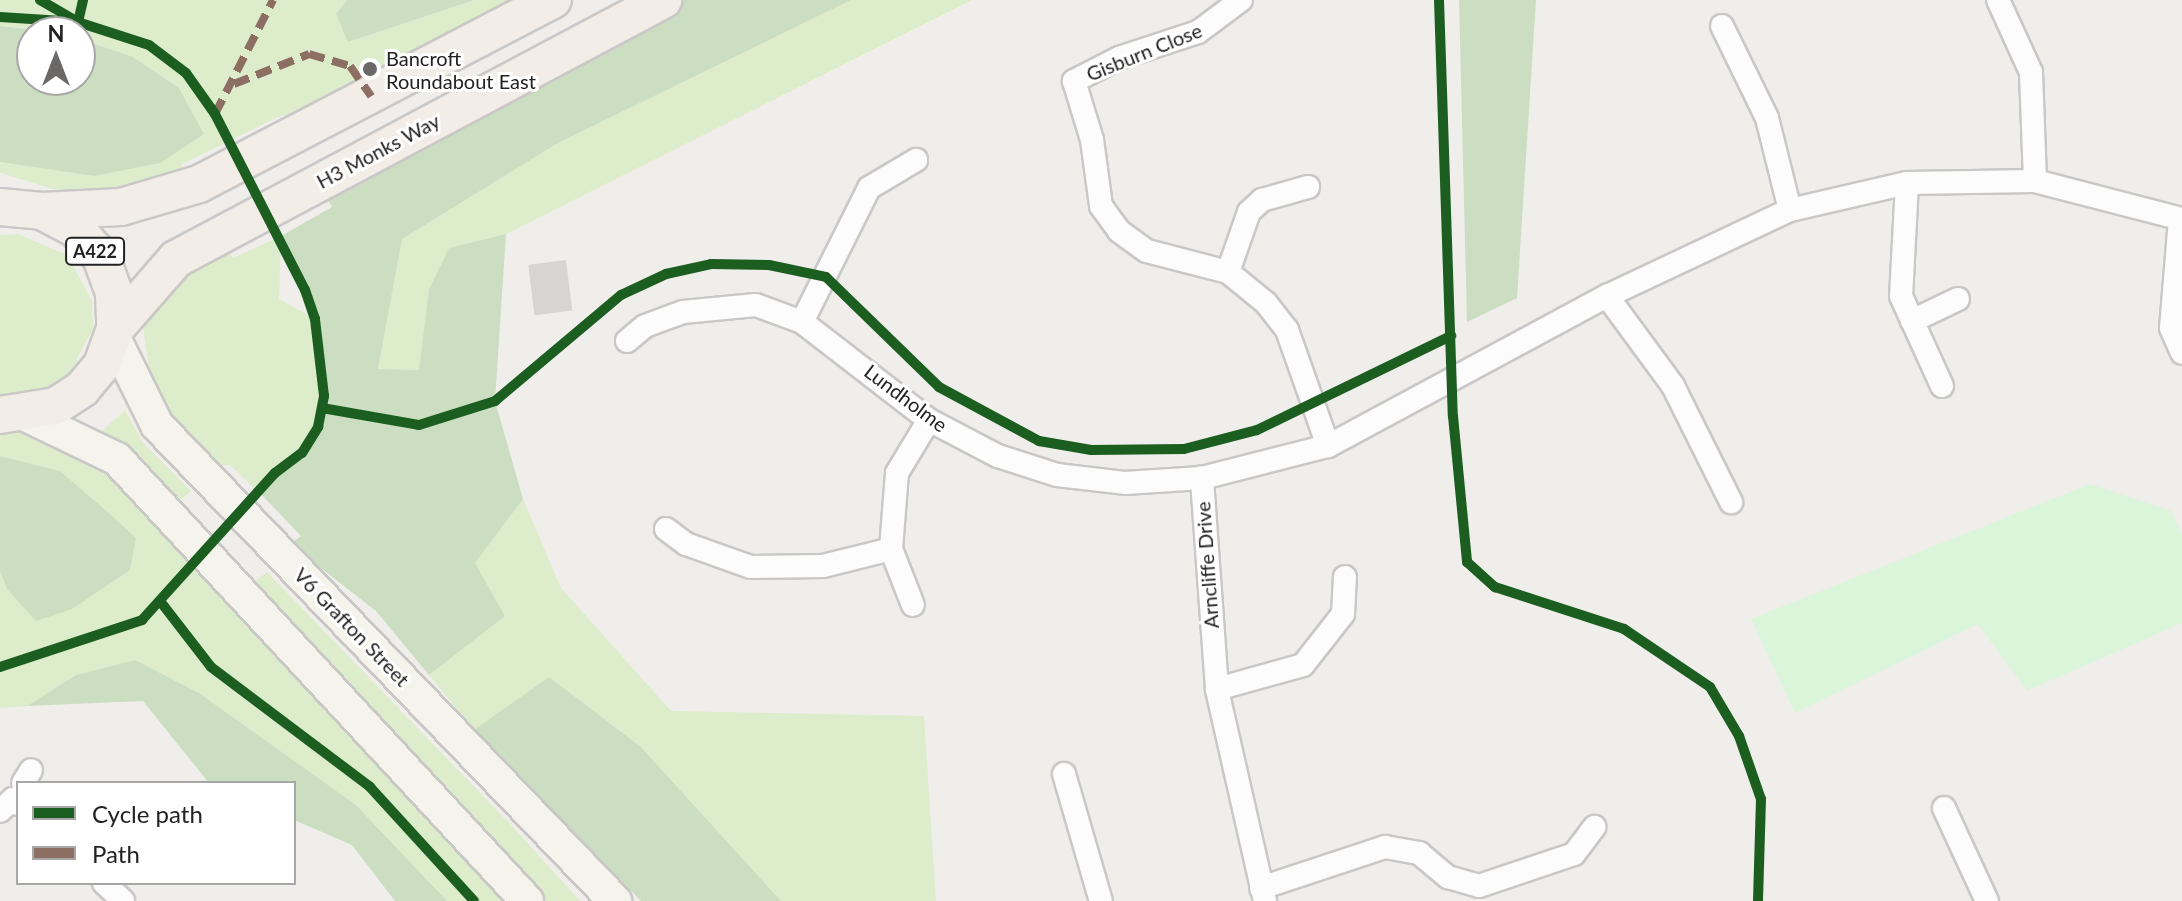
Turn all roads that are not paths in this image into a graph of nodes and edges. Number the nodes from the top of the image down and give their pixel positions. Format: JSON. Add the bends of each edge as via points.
{"nodes":[{"id":1,"x":553,"y":0,"type":"edge"},
{"id":2,"x":663,"y":0,"type":"edge"},
{"id":3,"x":1241,"y":0,"type":"edge"},
{"id":4,"x":1998,"y":0,"type":"edge"},
{"id":5,"x":1722,"y":26,"type":"dead end"},
{"id":6,"x":916,"y":160,"type":"dead end"},
{"id":7,"x":2035,"y":181,"type":"junction"},
{"id":8,"x":1907,"y":183,"type":"junction"},
{"id":9,"x":1308,"y":187,"type":"dead end"},
{"id":10,"x":16,"y":205,"type":"edge"},
{"id":11,"x":1790,"y":210,"type":"junction"},
{"id":12,"x":2181,"y":219,"type":"edge"},
{"id":13,"x":1228,"y":272,"type":"junction"},
{"id":14,"x":1607,"y":296,"type":"junction"},
{"id":15,"x":1958,"y":299,"type":"dead end"},
{"id":16,"x":1912,"y":321,"type":"junction"},
{"id":17,"x":802,"y":322,"type":"junction"},
{"id":18,"x":114,"y":332,"type":"junction"},
{"id":19,"x":627,"y":341,"type":"dead end"},
{"id":20,"x":2182,"y":353,"type":"edge"},
{"id":21,"x":1942,"y":386,"type":"dead end"},
{"id":22,"x":13,"y":415,"type":"edge"},
{"id":23,"x":929,"y":420,"type":"junction"},
{"id":24,"x":1328,"y":446,"type":"junction"},
{"id":25,"x":1202,"y":478,"type":"junction"},
{"id":26,"x":1731,"y":502,"type":"dead end"},
{"id":27,"x":666,"y":529,"type":"dead end"},
{"id":28,"x":891,"y":549,"type":"junction"},
{"id":29,"x":1345,"y":577,"type":"dead end"},
{"id":30,"x":913,"y":605,"type":"dead end"},
{"id":31,"x":1217,"y":689,"type":"junction"},
{"id":32,"x":1064,"y":774,"type":"dead end"},
{"id":33,"x":1944,"y":808,"type":"dead end"},
{"id":34,"x":1594,"y":827,"type":"dead end"},
{"id":35,"x":106,"y":885,"type":"edge"},
{"id":36,"x":1263,"y":894,"type":"edge"},
{"id":37,"x":123,"y":901,"type":"edge"},
{"id":38,"x":527,"y":901,"type":"edge"},
{"id":39,"x":615,"y":901,"type":"edge"},
{"id":40,"x":1101,"y":901,"type":"edge"},
{"id":41,"x":1987,"y":901,"type":"edge"}],
"edges":[{"from":1,"to":10,"type":"main road","number":"A422","via":[[199,184],[121,207]]},
{"from":2,"to":18,"type":"main road","name":"H3 Monks Way","via":[[176,259]]},
{"from":3,"to":13,"type":"street","name":"Gisburn Close","via":[[1198,32],[1119,58],[1074,81],[1092,140],[1101,206],[1119,231],[1147,251]]},
{"from":4,"to":7,"type":"street","via":[[2031,72]]},
{"from":5,"to":11,"type":"street","via":[[1767,118]]},
{"from":6,"to":17,"type":"street","via":[[869,188]]},
{"from":7,"to":8,"type":"street","name":"Arncliffe Drive"},
{"from":7,"to":12,"type":"street","name":"Arncliffe Drive"},
{"from":8,"to":11,"type":"street","name":"Arncliffe Drive"},
{"from":8,"to":16,"type":"street","via":[[1901,296]]},
{"from":9,"to":13,"type":"street","via":[[1262,200],[1249,212]]},
{"from":10,"to":18,"type":"main road","number":"A422","via":[[76,229],[101,257],[114,292]]},
{"from":11,"to":14,"type":"street","name":"Arncliffe Drive"},
{"from":12,"to":20,"type":"street","name":"Arncliffe Drive","via":[[2171,328]]},
{"from":13,"to":24,"type":"street","name":"Gisburn Close","via":[[1287,330]]},
{"from":14,"to":24,"type":"street","name":"Arncliffe Drive"},
{"from":14,"to":26,"type":"street","via":[[1673,386]]},
{"from":15,"to":16,"type":"street"},
{"from":16,"to":21,"type":"street"},
{"from":17,"to":19,"type":"street","name":"Lundholme","via":[[756,305],[711,306],[645,326]]},
{"from":17,"to":23,"type":"street","name":"Lundholme"},
{"from":18,"to":22,"type":"main road","name":"H3 Monks Way","via":[[82,389]]},
{"from":18,"to":39,"type":"street","name":"V6 Grafton Street","via":[[157,425]]},
{"from":22,"to":38,"type":"street","via":[[117,459]]},
{"from":23,"to":25,"type":"street","name":"Lundholme","via":[[998,456],[1057,475],[1125,483]]},
{"from":23,"to":28,"type":"street","via":[[897,473]]},
{"from":24,"to":25,"type":"street","name":"Arncliffe Drive"},
{"from":25,"to":31,"type":"street","name":"Arncliffe Drive"},
{"from":27,"to":28,"type":"street","via":[[686,544],[751,567],[823,566]]},
{"from":28,"to":30,"type":"street"},
{"from":29,"to":31,"type":"street","via":[[1343,614],[1303,665]]},
{"from":31,"to":36,"type":"street","name":"Arncliffe Drive"},
{"from":32,"to":40,"type":"street"},
{"from":33,"to":41,"type":"street"},
{"from":34,"to":36,"type":"street","via":[[1574,854],[1479,886],[1448,877],[1419,853],[1385,847]]},
{"from":35,"to":37,"type":"street"}]}
